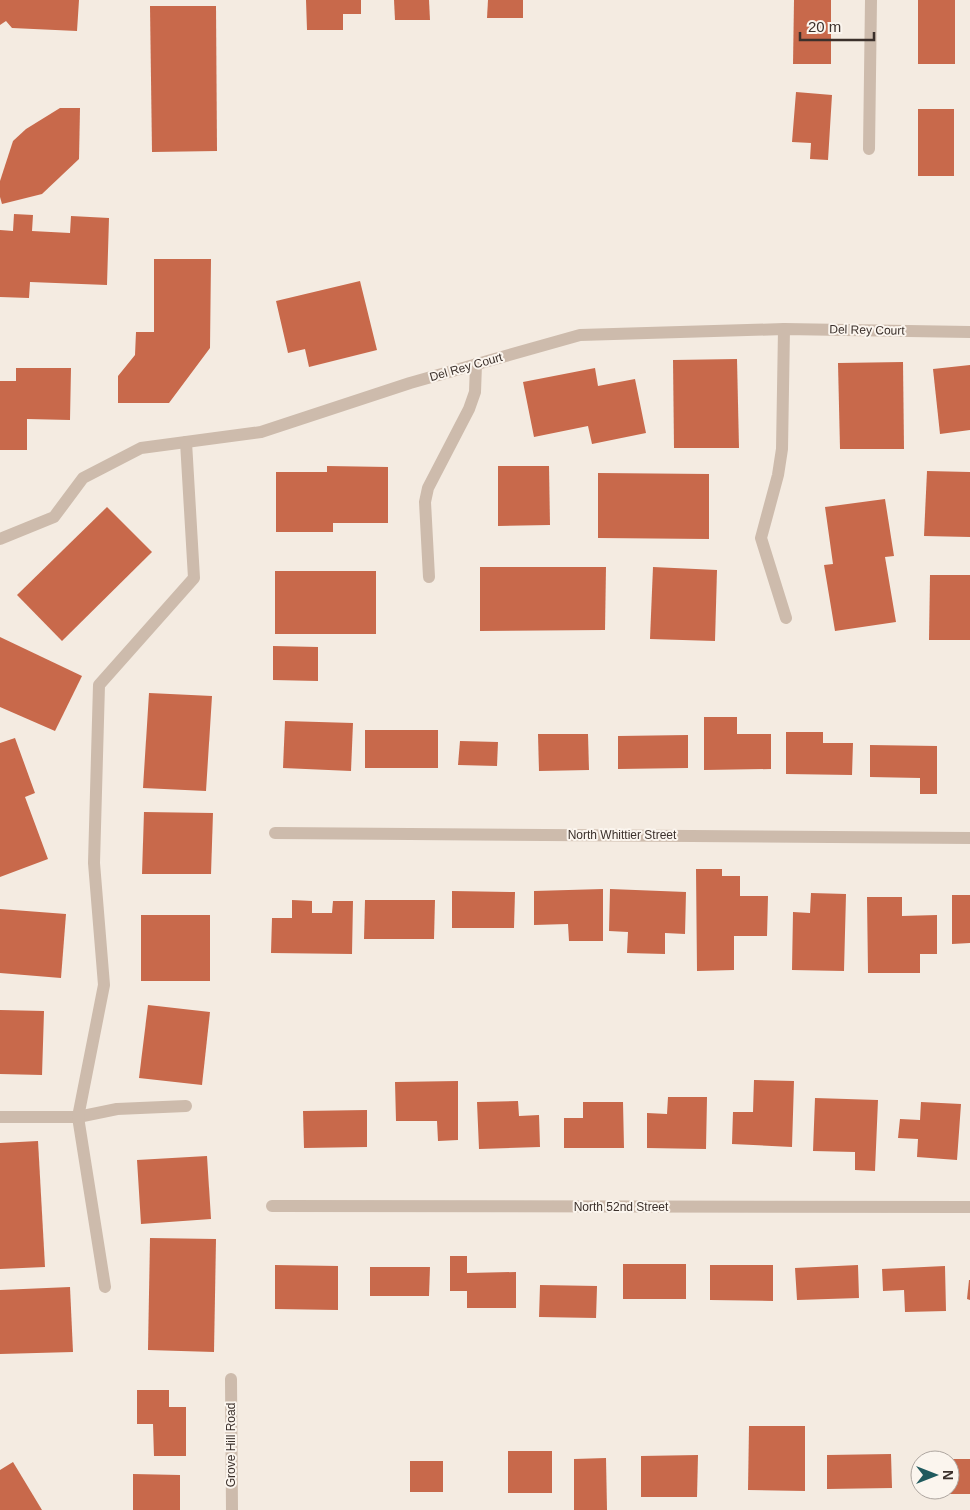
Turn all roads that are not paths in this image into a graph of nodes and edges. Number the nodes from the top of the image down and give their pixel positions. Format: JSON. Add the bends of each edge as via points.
{"nodes":[{"id":1,"x":871,"y":0,"type":"edge"},
{"id":2,"x":869,"y":149,"type":"dead end"},
{"id":3,"x":784,"y":329,"type":"junction"},
{"id":4,"x":970,"y":332,"type":"edge"},
{"id":5,"x":476,"y":364,"type":"junction"},
{"id":6,"x":186,"y":442,"type":"junction"},
{"id":7,"x":0,"y":538,"type":"edge"},
{"id":8,"x":429,"y":577,"type":"dead end"},
{"id":9,"x":786,"y":618,"type":"dead end"},
{"id":10,"x":275,"y":833,"type":"dead end"},
{"id":11,"x":970,"y":838,"type":"edge"},
{"id":12,"x":186,"y":1106,"type":"dead end"},
{"id":13,"x":0,"y":1117,"type":"edge"},
{"id":14,"x":78,"y":1117,"type":"junction"},
{"id":15,"x":272,"y":1206,"type":"dead end"},
{"id":16,"x":970,"y":1207,"type":"edge"},
{"id":17,"x":105,"y":1287,"type":"dead end"},
{"id":18,"x":231,"y":1379,"type":"dead end"},
{"id":19,"x":232,"y":1510,"type":"edge"}],
"edges":[{"from":1,"to":2,"type":"street"},
{"from":3,"to":4,"type":"street","name":"Del Rey Court"},
{"from":3,"to":5,"type":"street","name":"Del Rey Court","via":[[580,335]]},
{"from":3,"to":9,"type":"street","via":[[782,449],[761,538]]},
{"from":5,"to":6,"type":"street","name":"Del Rey Court","via":[[261,432]]},
{"from":5,"to":8,"type":"street","via":[[475,392],[469,409],[428,488],[425,502]]},
{"from":6,"to":7,"type":"street","name":"Del Rey Court","via":[[141,448],[83,478],[54,517]]},
{"from":6,"to":14,"type":"street","via":[[194,578],[99,685],[94,863],[104,985]]},
{"from":10,"to":11,"type":"street","name":"North Whittier Street"},
{"from":12,"to":14,"type":"street","via":[[117,1109]]},
{"from":13,"to":14,"type":"street"},
{"from":14,"to":17,"type":"street"},
{"from":15,"to":16,"type":"street","name":"North 52nd Street"},
{"from":18,"to":19,"type":"street","name":"Grove Hill Road"}]}
